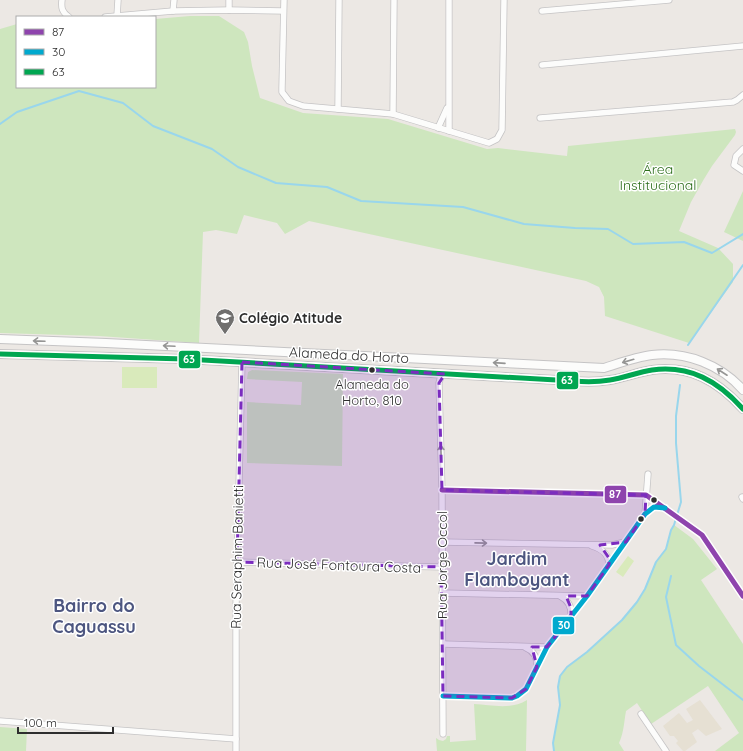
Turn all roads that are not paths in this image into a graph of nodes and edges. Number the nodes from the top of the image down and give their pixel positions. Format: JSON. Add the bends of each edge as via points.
{"nodes":[{"id":1,"x":62,"y":0,"type":"edge"},
{"id":2,"x":118,"y":0,"type":"edge"},
{"id":3,"x":174,"y":0,"type":"edge"},
{"id":4,"x":229,"y":0,"type":"edge"},
{"id":5,"x":284,"y":0,"type":"edge"},
{"id":6,"x":340,"y":0,"type":"edge"},
{"id":7,"x":394,"y":0,"type":"edge"},
{"id":8,"x":449,"y":0,"type":"edge"},
{"id":9,"x":504,"y":0,"type":"edge"},
{"id":10,"x":669,"y":0,"type":"edge"},
{"id":11,"x":228,"y":10,"type":"junction"},
{"id":12,"x":173,"y":11,"type":"junction"},
{"id":13,"x":283,"y":11,"type":"junction"},
{"id":14,"x":542,"y":11,"type":"dead end"},
{"id":15,"x":68,"y":16,"type":"edge"},
{"id":16,"x":118,"y":16,"type":"joint"},
{"id":17,"x":743,"y":46,"type":"edge"},
{"id":18,"x":542,"y":65,"type":"dead end"},
{"id":19,"x":743,"y":95,"type":"edge"},
{"id":20,"x":448,"y":106,"type":"junction"},
{"id":21,"x":338,"y":109,"type":"junction"},
{"id":22,"x":393,"y":114,"type":"junction"},
{"id":23,"x":540,"y":118,"type":"dead end"},
{"id":24,"x":438,"y":128,"type":"junction"},
{"id":25,"x":449,"y":131,"type":"junction"},
{"id":26,"x":743,"y":149,"type":"edge"},
{"id":27,"x":743,"y":171,"type":"edge"},
{"id":28,"x":0,"y":340,"type":"edge"},
{"id":29,"x":271,"y":352,"type":"junction"},
{"id":30,"x":0,"y":354,"type":"edge"},
{"id":31,"x":242,"y":362,"type":"junction"},
{"id":32,"x":445,"y":374,"type":"junction"},
{"id":33,"x":743,"y":390,"type":"edge"},
{"id":34,"x":743,"y":409,"type":"edge"},
{"id":35,"x":648,"y":474,"type":"dead end"},
{"id":36,"x":442,"y":490,"type":"junction"},
{"id":37,"x":646,"y":495,"type":"junction"},
{"id":38,"x":667,"y":510,"type":"junction"},
{"id":39,"x":645,"y":514,"type":"junction"},
{"id":40,"x":442,"y":542,"type":"junction"},
{"id":41,"x":626,"y":542,"type":"junction"},
{"id":42,"x":586,"y":544,"type":"junction"},
{"id":43,"x":237,"y":562,"type":"junction"},
{"id":44,"x":609,"y":565,"type":"junction"},
{"id":45,"x":441,"y":568,"type":"junction"},
{"id":46,"x":442,"y":593,"type":"junction"},
{"id":47,"x":560,"y":596,"type":"junction"},
{"id":48,"x":587,"y":596,"type":"junction"},
{"id":49,"x":743,"y":596,"type":"edge"},
{"id":50,"x":571,"y":617,"type":"junction"},
{"id":51,"x":443,"y":644,"type":"junction"},
{"id":52,"x":520,"y":646,"type":"junction"},
{"id":53,"x":547,"y":647,"type":"junction"},
{"id":54,"x":537,"y":667,"type":"junction"},
{"id":55,"x":443,"y":696,"type":"junction"},
{"id":56,"x":641,"y":714,"type":"dead end"},
{"id":57,"x":0,"y":721,"type":"edge"},
{"id":58,"x":442,"y":734,"type":"dead end"},
{"id":59,"x":236,"y":740,"type":"junction"},
{"id":60,"x":236,"y":751,"type":"edge"},
{"id":61,"x":666,"y":751,"type":"edge"}],
"edges":[{"from":1,"to":15,"type":"street","via":[[62,8]]},
{"from":2,"to":16,"type":"street"},
{"from":3,"to":12,"type":"street"},
{"from":4,"to":11,"type":"street"},
{"from":5,"to":13,"type":"street"},
{"from":6,"to":21,"type":"street"},
{"from":7,"to":22,"type":"street"},
{"from":8,"to":20,"type":"street"},
{"from":9,"to":25,"type":"street","via":[[501,134],[489,143]]},
{"from":10,"to":14,"type":"street"},
{"from":11,"to":12,"type":"street"},
{"from":11,"to":13,"type":"street"},
{"from":12,"to":16,"type":"street"},
{"from":13,"to":21,"type":"street","via":[[282,92],[289,101],[303,106]]},
{"from":17,"to":18,"type":"street"},
{"from":19,"to":23,"type":"street","via":[[733,102]]},
{"from":20,"to":24,"type":"street"},
{"from":20,"to":25,"type":"street"},
{"from":21,"to":22,"type":"street"},
{"from":22,"to":24,"type":"street"},
{"from":24,"to":25,"type":"street"},
{"from":26,"to":27,"type":"street","via":[[736,156],[734,165]]},
{"from":29,"to":28,"type":"main road","name":"Alameda do Horto","one_way":true},
{"from":29,"to":31,"type":"main road","via":[[246,354]]},
{"from":33,"to":29,"type":"main road","name":"Alameda do Horto","one_way":true,"via":[[722,372],[696,359],[682,356],[652,355],[604,368]]},
{"from":30,"to":31,"type":"main road","name":"Alameda do Horto"},
{"from":31,"to":32,"type":"main road","name":"Alameda do Horto"},
{"from":31,"to":43,"type":"street","name":"Rua Seraphim Banietti"},
{"from":32,"to":34,"type":"main road","name":"Alameda do Horto","via":[[597,382],[650,370],[674,370],[693,373],[721,387]]},
{"from":36,"to":32,"type":"street","name":"Rua Jorge Occol","one_way":true,"via":[[439,383],[441,376]]},
{"from":35,"to":37,"type":"street"},
{"from":36,"to":37,"type":"street"},
{"from":36,"to":40,"type":"street","name":"Rua Jorge Occol"},
{"from":37,"to":38,"type":"street"},
{"from":37,"to":39,"type":"street"},
{"from":38,"to":39,"type":"street","via":[[654,507]]},
{"from":38,"to":49,"type":"street","via":[[702,535]]},
{"from":39,"to":41,"type":"street"},
{"from":40,"to":42,"type":"street","one_way":true},
{"from":40,"to":45,"type":"street","name":"Rua Jorge Occol"},
{"from":41,"to":42,"type":"street","via":[[612,545]]},
{"from":41,"to":44,"type":"street"},
{"from":42,"to":44,"type":"street","via":[[598,547],[605,553]]},
{"from":43,"to":45,"type":"street","name":"Rua José Fontoura Costa"},
{"from":43,"to":59,"type":"street","name":"Rua Seraphim Banietti"},
{"from":44,"to":48,"type":"street"},
{"from":45,"to":46,"type":"street","name":"Rua Jorge Occol"},
{"from":46,"to":47,"type":"street"},
{"from":46,"to":51,"type":"street","name":"Rua Jorge Occol"},
{"from":47,"to":48,"type":"street"},
{"from":47,"to":50,"type":"street","via":[[569,603]]},
{"from":48,"to":50,"type":"street"},
{"from":50,"to":53,"type":"street"},
{"from":51,"to":52,"type":"street"},
{"from":51,"to":55,"type":"street","name":"Rua Jorge Occol"},
{"from":52,"to":53,"type":"street"},
{"from":52,"to":54,"type":"street","via":[[532,651],[537,659]]},
{"from":53,"to":54,"type":"street"},
{"from":54,"to":55,"type":"street","via":[[526,689],[512,698]]},
{"from":55,"to":58,"type":"street","name":"Rua Jorge Occol"},
{"from":56,"to":61,"type":"street"},
{"from":57,"to":59,"type":"street"},
{"from":59,"to":60,"type":"street","name":"Rua Seraphim Banietti"}]}
